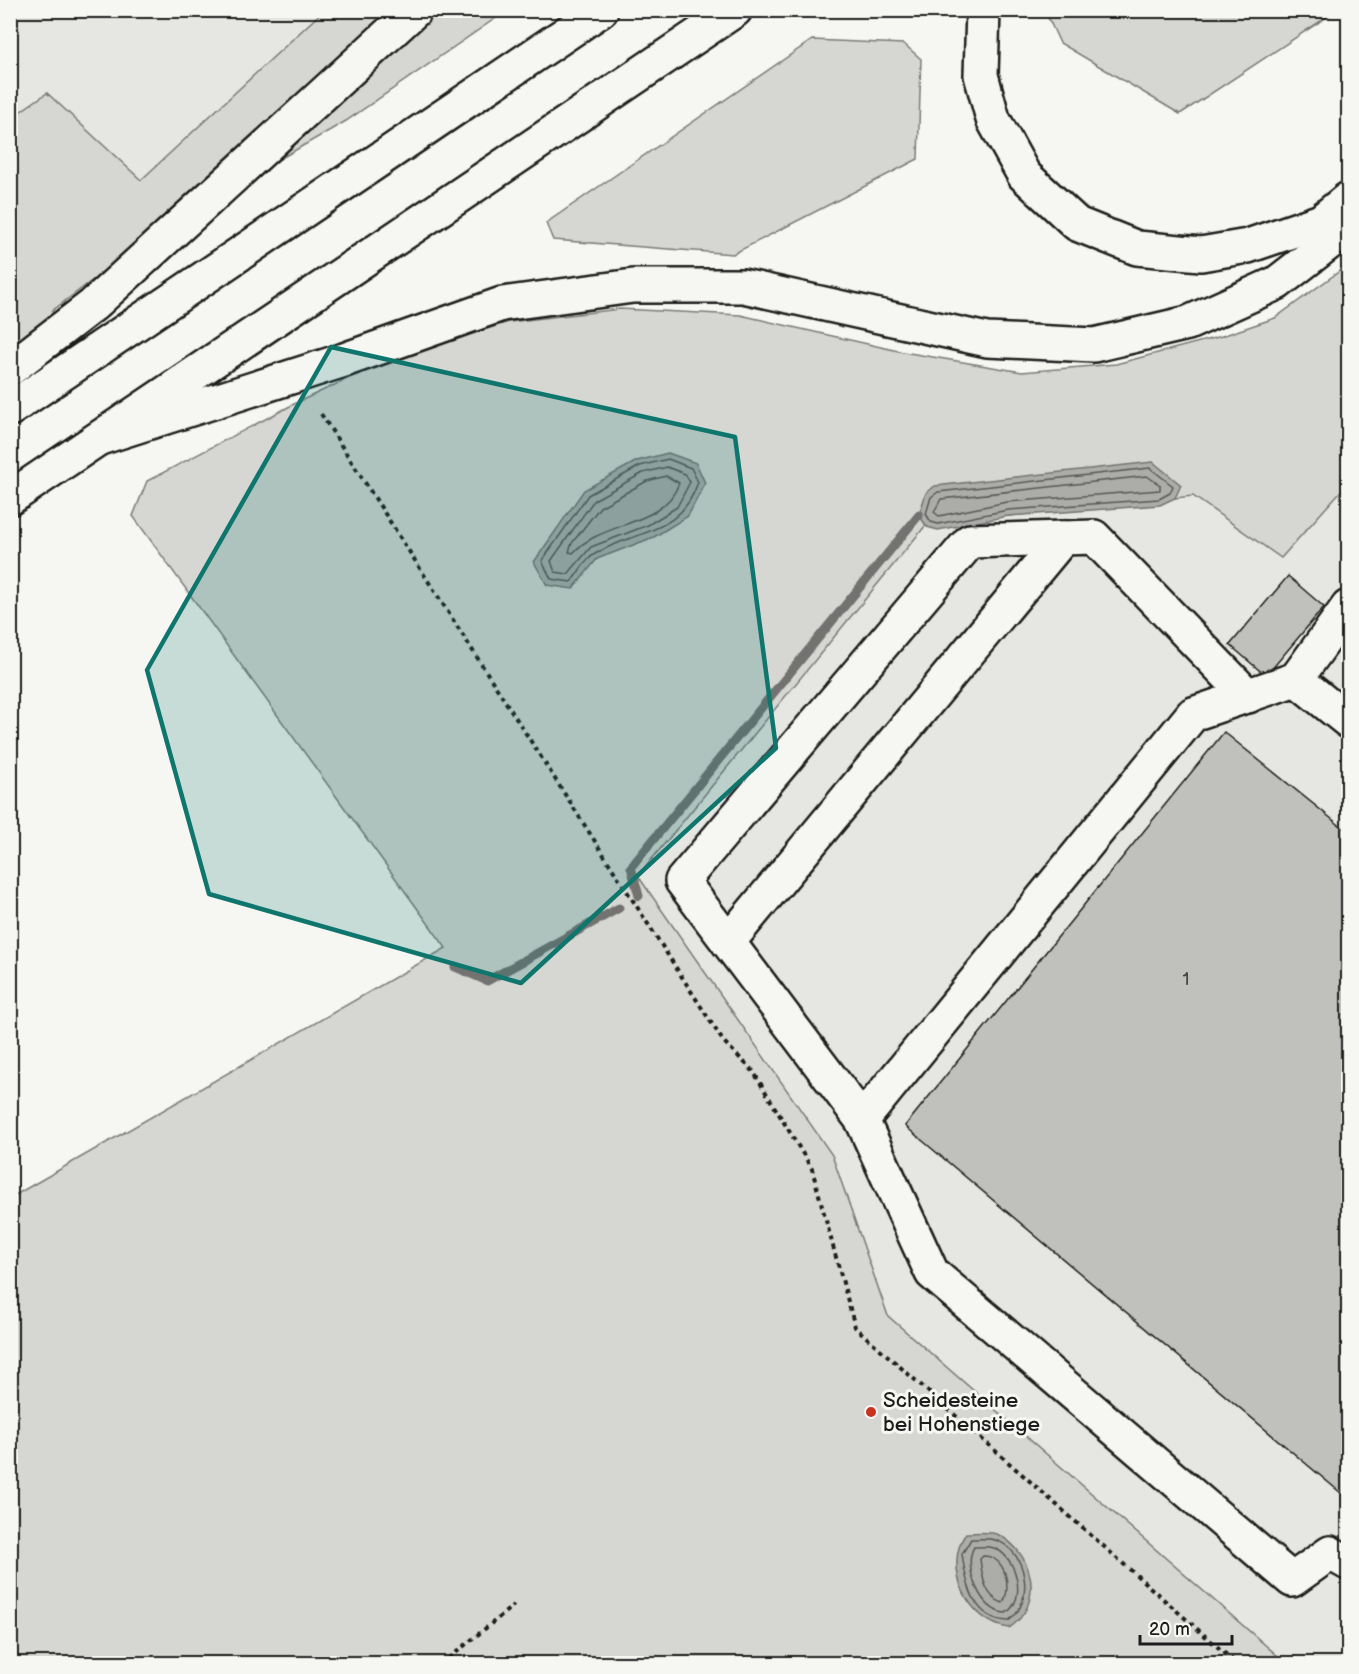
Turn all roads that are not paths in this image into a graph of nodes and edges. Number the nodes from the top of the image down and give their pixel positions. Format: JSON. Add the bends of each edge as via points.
{"nodes":[{"id":1,"x":415,"y":10,"type":"edge"},
{"id":2,"x":601,"y":10,"type":"edge"},
{"id":3,"x":735,"y":10,"type":"edge"},
{"id":4,"x":983,"y":10,"type":"edge"},
{"id":5,"x":1348,"y":198,"type":"edge"},
{"id":6,"x":1348,"y":228,"type":"edge"},
{"id":7,"x":10,"y":369,"type":"edge"},
{"id":8,"x":10,"y":409,"type":"edge"},
{"id":9,"x":100,"y":438,"type":"junction"},
{"id":10,"x":10,"y":498,"type":"edge"},
{"id":11,"x":1063,"y":538,"type":"junction"},
{"id":12,"x":1348,"y":608,"type":"edge"},
{"id":13,"x":1296,"y":679,"type":"junction"},
{"id":14,"x":1248,"y":696,"type":"junction"},
{"id":15,"x":1348,"y":721,"type":"edge"},
{"id":16,"x":728,"y":942,"type":"junction"},
{"id":17,"x":862,"y":1120,"type":"junction"},
{"id":18,"x":1348,"y":1563,"type":"edge"}],
"edges":[{"from":1,"to":7,"type":"main road","via":[[93,305]]},
{"from":2,"to":8,"type":"main road"},
{"from":3,"to":9,"type":"main road"},
{"from":4,"to":5,"type":"main road","via":[[981,75],[993,119],[1024,175],[1077,224],[1137,248],[1201,254],[1248,246],[1322,220]]},
{"from":6,"to":9,"type":"main road","via":[[1277,283],[1188,323],[1094,345],[987,340],[743,286],[633,286],[502,304],[344,360]]},
{"from":9,"to":10,"type":"main road"},
{"from":11,"to":14,"type":"main road","via":[[1094,537]]},
{"from":11,"to":16,"type":"main road"},
{"from":11,"to":16,"type":"main road","via":[[970,542],[682,881]]},
{"from":12,"to":13,"type":"main road"},
{"from":13,"to":14,"type":"main road"},
{"from":13,"to":15,"type":"main road"},
{"from":14,"to":17,"type":"main road","via":[[1193,714]]},
{"from":16,"to":17,"type":"main road"},
{"from":17,"to":18,"type":"main road","via":[[932,1273],[1292,1580],[1330,1553]]}]}
